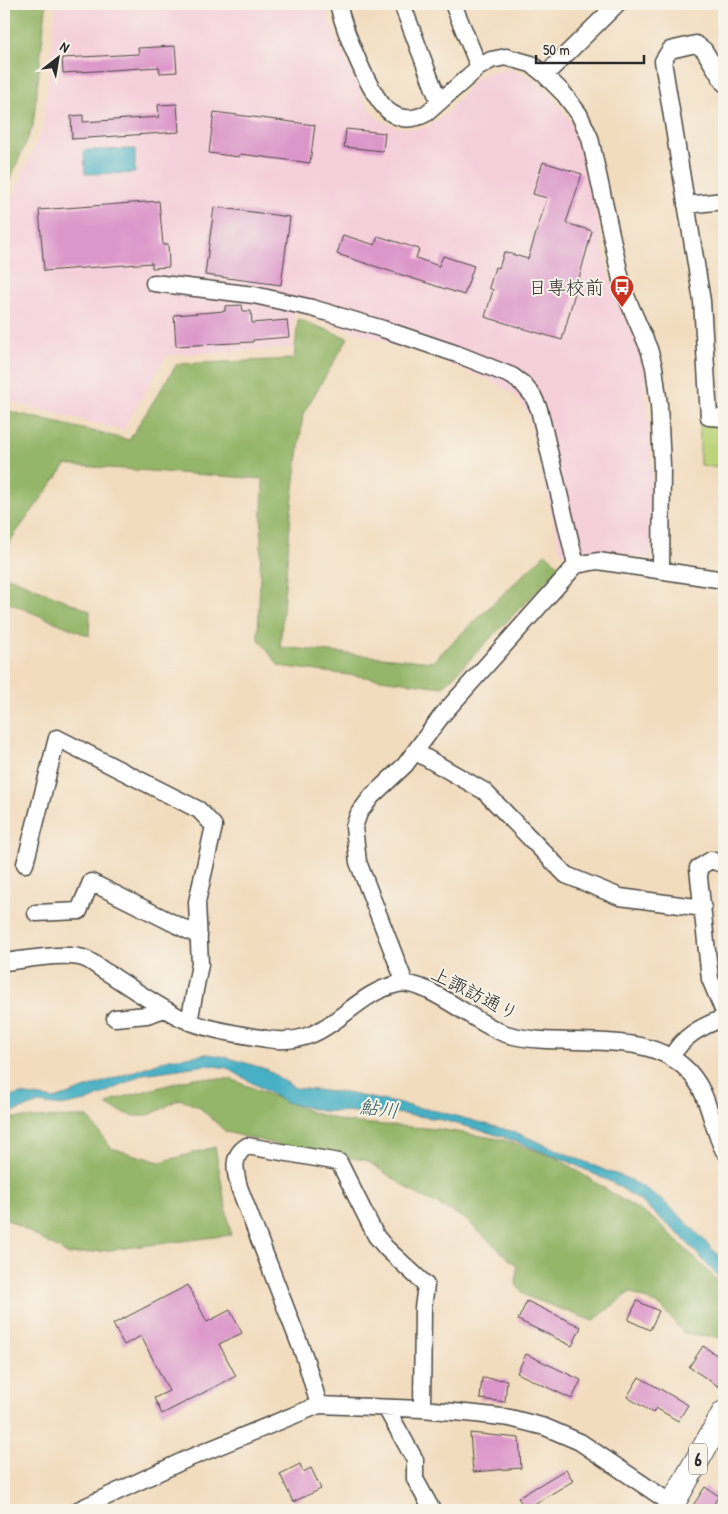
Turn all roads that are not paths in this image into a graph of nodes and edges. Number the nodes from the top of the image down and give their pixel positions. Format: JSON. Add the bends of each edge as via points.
{"nodes":[{"id":1,"x":338,"y":4,"type":"edge"},
{"id":2,"x":402,"y":4,"type":"edge"},
{"id":3,"x":453,"y":4,"type":"edge"},
{"id":4,"x":617,"y":4,"type":"edge"},
{"id":5,"x":479,"y":67,"type":"junction"},
{"id":6,"x":545,"y":74,"type":"junction"},
{"id":7,"x":724,"y":83,"type":"edge"},
{"id":8,"x":440,"y":102,"type":"junction"},
{"id":9,"x":724,"y":201,"type":"edge"},
{"id":10,"x":686,"y":205,"type":"junction"},
{"id":11,"x":154,"y":284,"type":"dead end"},
{"id":12,"x":724,"y":418,"type":"edge"},
{"id":13,"x":661,"y":569,"type":"junction"},
{"id":14,"x":572,"y":570,"type":"junction"},
{"id":15,"x":724,"y":580,"type":"edge"},
{"id":16,"x":416,"y":752,"type":"junction"},
{"id":17,"x":25,"y":864,"type":"dead end"},
{"id":18,"x":724,"y":865,"type":"edge"},
{"id":19,"x":702,"y":908,"type":"junction"},
{"id":20,"x":36,"y":913,"type":"dead end"},
{"id":21,"x":199,"y":936,"type":"junction"},
{"id":22,"x":4,"y":962,"type":"edge"},
{"id":23,"x":405,"y":983,"type":"junction"},
{"id":24,"x":165,"y":1009,"type":"junction"},
{"id":25,"x":724,"y":1012,"type":"edge"},
{"id":26,"x":115,"y":1018,"type":"dead end"},
{"id":27,"x":724,"y":1018,"type":"edge"},
{"id":28,"x":189,"y":1022,"type":"junction"},
{"id":29,"x":671,"y":1058,"type":"junction"},
{"id":30,"x":724,"y":1151,"type":"edge"},
{"id":31,"x":319,"y":1405,"type":"junction"},
{"id":32,"x":386,"y":1408,"type":"junction"},
{"id":33,"x":422,"y":1409,"type":"junction"},
{"id":34,"x":724,"y":1413,"type":"edge"},
{"id":35,"x":670,"y":1507,"type":"edge"},
{"id":36,"x":78,"y":1510,"type":"edge"},
{"id":37,"x":432,"y":1510,"type":"edge"}],
"edges":[{"from":1,"to":8,"type":"street","via":[[349,37],[380,103],[392,114],[417,118]]},
{"from":2,"to":8,"type":"street"},
{"from":3,"to":5,"type":"street"},
{"from":4,"to":6,"type":"street"},
{"from":5,"to":6,"type":"street","via":[[506,57],[531,64]]},
{"from":5,"to":8,"type":"street"},
{"from":6,"to":13,"type":"street","via":[[579,114],[590,138],[623,289],[654,367],[662,466]]},
{"from":7,"to":10,"type":"street","via":[[704,50],[696,44],[670,50],[663,61]]},
{"from":9,"to":10,"type":"street"},
{"from":10,"to":12,"type":"street","via":[[702,301],[709,417]]},
{"from":11,"to":14,"type":"street","via":[[254,295],[312,308],[457,354],[512,376],[534,396],[539,409]]},
{"from":13,"to":14,"type":"street","via":[[598,561]]},
{"from":13,"to":15,"type":"street"},
{"from":14,"to":16,"type":"street","via":[[443,714]]},
{"from":16,"to":19,"type":"street","via":[[484,791],[566,875],[620,898]]},
{"from":16,"to":23,"type":"street","via":[[372,796],[359,813],[354,827],[358,862]]},
{"from":17,"to":21,"type":"street","via":[[57,738],[199,810],[214,826],[197,902]]},
{"from":18,"to":19,"type":"street","via":[[711,860],[698,868]]},
{"from":19,"to":25,"type":"street","via":[[710,979]]},
{"from":20,"to":21,"type":"street","via":[[79,910],[91,882]]},
{"from":21,"to":28,"type":"street","via":[[200,964]]},
{"from":22,"to":24,"type":"street","name":"上諏訪通り","via":[[83,958]]},
{"from":23,"to":28,"type":"street","name":"上諏訪通り","via":[[381,990],[327,1028],[296,1040],[268,1039]]},
{"from":23,"to":29,"type":"street","name":"上諏訪通り","via":[[427,990],[503,1033],[528,1040],[640,1047]]},
{"from":24,"to":26,"type":"street","via":[[147,1015]]},
{"from":24,"to":28,"type":"street","name":"上諏訪通り"},
{"from":27,"to":29,"type":"street","via":[[705,1024],[688,1036]]},
{"from":29,"to":30,"type":"street","name":"上諏訪通り","via":[[684,1066],[702,1090]]},
{"from":31,"to":32,"type":"street"},
{"from":31,"to":33,"type":"street","via":[[305,1358],[239,1187],[234,1167],[241,1150],[248,1146],[339,1162],[376,1236],[426,1285]]},
{"from":31,"to":36,"type":"street","via":[[188,1459]]},
{"from":32,"to":33,"type":"street"},
{"from":32,"to":37,"type":"street","via":[[415,1460],[415,1479]]},
{"from":33,"to":35,"type":"street","via":[[510,1418],[545,1427],[580,1442]]},
{"from":34,"to":35,"type":"highway","number":"6"}]}
